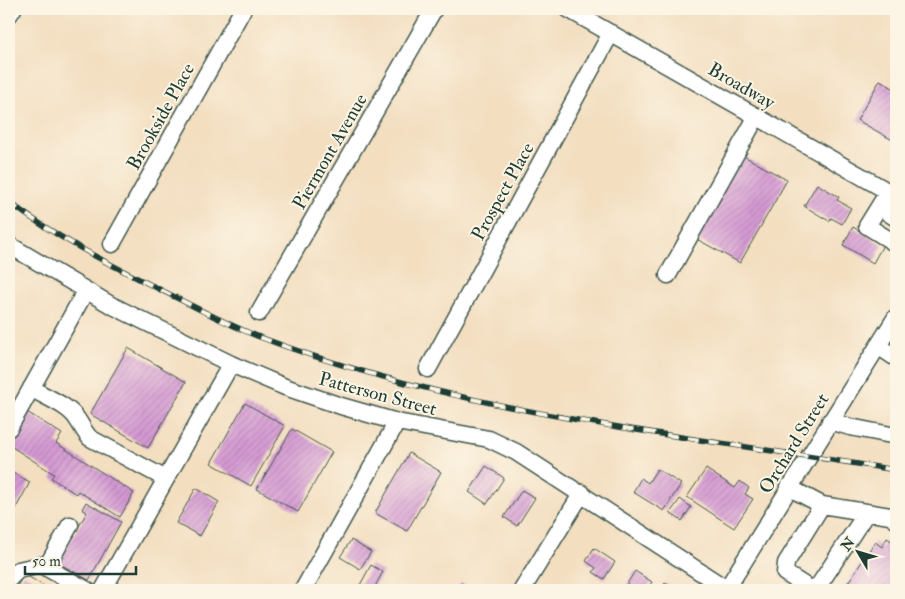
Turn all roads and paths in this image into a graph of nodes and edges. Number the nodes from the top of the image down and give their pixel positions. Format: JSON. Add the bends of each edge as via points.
{"nodes":[{"id":1,"x":12,"y":9,"type":"edge"},
{"id":2,"x":243,"y":9,"type":"edge"},
{"id":3,"x":434,"y":9,"type":"edge"},
{"id":4,"x":568,"y":9,"type":"edge"},
{"id":5,"x":9,"y":15,"type":"edge"},
{"id":6,"x":611,"y":33,"type":"junction"},
{"id":7,"x":757,"y":116,"type":"junction"},
{"id":8,"x":892,"y":194,"type":"edge"},
{"id":9,"x":879,"y":207,"type":"junction"},
{"id":10,"x":896,"y":218,"type":"edge"},
{"id":11,"x":112,"y":244,"type":"dead end"},
{"id":12,"x":896,"y":244,"type":"edge"},
{"id":13,"x":9,"y":245,"type":"edge"},
{"id":14,"x":668,"y":275,"type":"dead end"},
{"id":15,"x":86,"y":292,"type":"junction"},
{"id":16,"x":259,"y":313,"type":"dead end"},
{"id":17,"x":896,"y":317,"type":"edge"},
{"id":18,"x":878,"y":346,"type":"junction"},
{"id":19,"x":896,"y":358,"type":"edge"},
{"id":20,"x":231,"y":364,"type":"junction"},
{"id":21,"x":428,"y":369,"type":"dead end"},
{"id":22,"x":31,"y":388,"type":"junction"},
{"id":23,"x":830,"y":421,"type":"junction"},
{"id":24,"x":397,"y":422,"type":"junction"},
{"id":25,"x":9,"y":428,"type":"edge"},
{"id":26,"x":896,"y":436,"type":"edge"},
{"id":27,"x":166,"y":479,"type":"junction"},
{"id":28,"x":788,"y":488,"type":"junction"},
{"id":29,"x":582,"y":494,"type":"junction"},
{"id":30,"x":822,"y":505,"type":"junction"},
{"id":31,"x":867,"y":512,"type":"junction"},
{"id":32,"x":896,"y":520,"type":"edge"},
{"id":33,"x":70,"y":525,"type":"dead end"},
{"id":34,"x":46,"y":568,"type":"junction"},
{"id":35,"x":9,"y":579,"type":"edge"},
{"id":36,"x":87,"y":590,"type":"edge"},
{"id":37,"x":103,"y":590,"type":"edge"},
{"id":38,"x":303,"y":590,"type":"edge"},
{"id":39,"x":522,"y":590,"type":"edge"},
{"id":40,"x":727,"y":590,"type":"edge"}],
"edges":[{"from":1,"to":5,"type":"street"},
{"from":2,"to":11,"type":"street","name":"Brookside Place"},
{"from":3,"to":16,"type":"street","name":"Piermont Avenue"},
{"from":4,"to":6,"type":"street","name":"Broadway"},
{"from":6,"to":7,"type":"street","name":"Broadway"},
{"from":6,"to":21,"type":"street","name":"Prospect Place"},
{"from":7,"to":8,"type":"street","name":"Broadway"},
{"from":7,"to":14,"type":"street"},
{"from":8,"to":9,"type":"street"},
{"from":9,"to":10,"type":"street"},
{"from":9,"to":12,"type":"street","via":[[867,226]]},
{"from":13,"to":15,"type":"street","name":"Patterson Street"},
{"from":15,"to":20,"type":"street","name":"Patterson Street"},
{"from":15,"to":22,"type":"street"},
{"from":17,"to":18,"type":"street","name":"Orchard Street"},
{"from":18,"to":19,"type":"street"},
{"from":18,"to":23,"type":"street","name":"Orchard Street"},
{"from":20,"to":24,"type":"street","name":"Patterson Street","via":[[340,406]]},
{"from":20,"to":27,"type":"street"},
{"from":22,"to":25,"type":"street"},
{"from":22,"to":27,"type":"street","via":[[68,410],[90,438]]},
{"from":23,"to":26,"type":"street"},
{"from":23,"to":28,"type":"street","name":"Orchard Street"},
{"from":24,"to":29,"type":"street","name":"Patterson Street","via":[[489,439],[516,452]]},
{"from":24,"to":38,"type":"street"},
{"from":27,"to":37,"type":"street"},
{"from":28,"to":30,"type":"street"},
{"from":28,"to":40,"type":"street","name":"Orchard Street"},
{"from":29,"to":39,"type":"street"},
{"from":29,"to":40,"type":"street","name":"Patterson Street"},
{"from":30,"to":31,"type":"street"},
{"from":30,"to":31,"type":"street","via":[[786,563],[784,573],[810,589],[820,585]]},
{"from":31,"to":32,"type":"street"},
{"from":33,"to":34,"type":"street"},
{"from":34,"to":35,"type":"street","via":[[18,570]]},
{"from":34,"to":36,"type":"street"}]}
